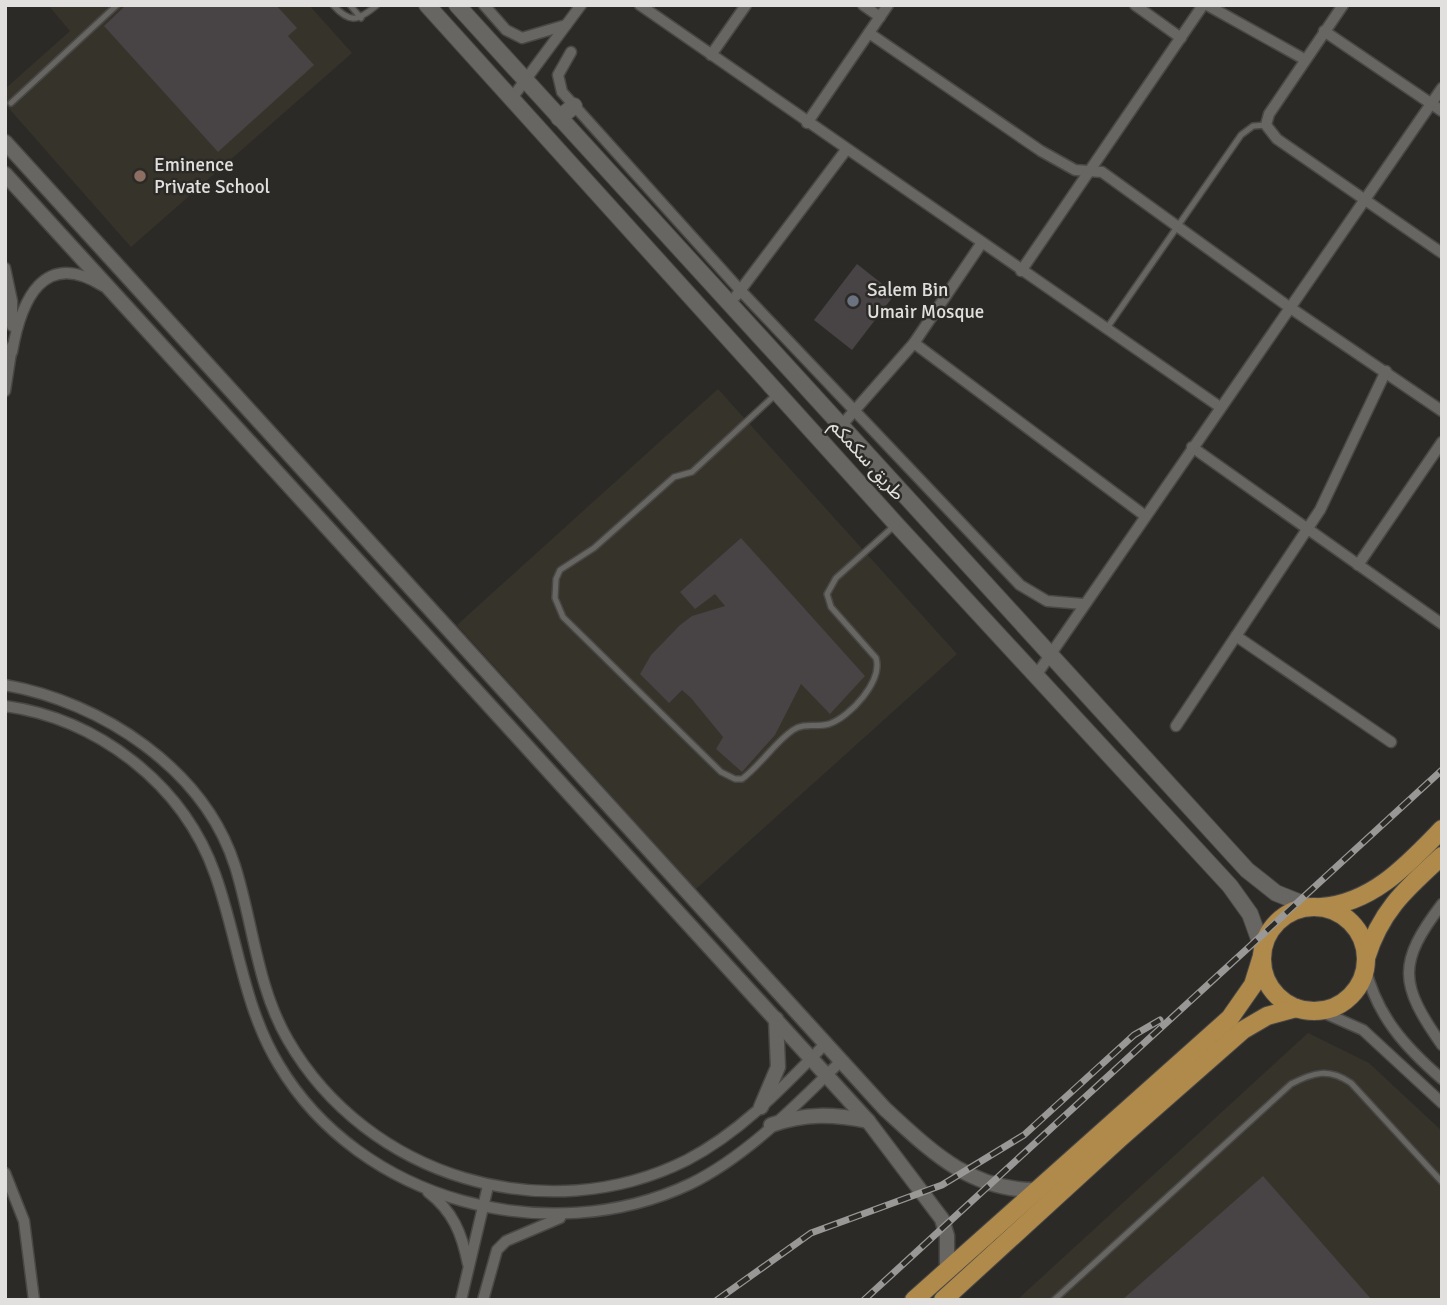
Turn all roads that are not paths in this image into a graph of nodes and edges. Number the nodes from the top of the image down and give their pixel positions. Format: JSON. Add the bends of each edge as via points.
{"nodes":[{"id":1,"x":117,"y":5,"type":"edge"},
{"id":2,"x":332,"y":5,"type":"edge"},
{"id":3,"x":350,"y":5,"type":"edge"},
{"id":4,"x":377,"y":5,"type":"edge"},
{"id":5,"x":427,"y":5,"type":"edge"},
{"id":6,"x":457,"y":5,"type":"edge"},
{"id":7,"x":484,"y":5,"type":"edge"},
{"id":8,"x":580,"y":5,"type":"edge"},
{"id":9,"x":640,"y":5,"type":"edge"},
{"id":10,"x":746,"y":5,"type":"edge"},
{"id":11,"x":863,"y":5,"type":"edge"},
{"id":12,"x":888,"y":5,"type":"edge"},
{"id":13,"x":1135,"y":5,"type":"edge"},
{"id":14,"x":1205,"y":5,"type":"edge"},
{"id":15,"x":1343,"y":5,"type":"edge"},
{"id":16,"x":880,"y":17,"type":"junction"},
{"id":17,"x":361,"y":18,"type":"junction"},
{"id":18,"x":566,"y":25,"type":"junction"},
{"id":19,"x":1324,"y":31,"type":"junction"},
{"id":20,"x":869,"y":33,"type":"junction"},
{"id":21,"x":1181,"y":38,"type":"junction"},
{"id":22,"x":571,"y":52,"type":"dead end"},
{"id":23,"x":711,"y":55,"type":"junction"},
{"id":24,"x":1304,"y":60,"type":"junction"},
{"id":25,"x":525,"y":81,"type":"junction"},
{"id":26,"x":1442,"y":89,"type":"edge"},
{"id":27,"x":512,"y":98,"type":"junction"},
{"id":28,"x":11,"y":103,"type":"dead end"},
{"id":29,"x":1430,"y":103,"type":"junction"},
{"id":30,"x":574,"y":106,"type":"junction"},
{"id":31,"x":1442,"y":111,"type":"edge"},
{"id":32,"x":559,"y":118,"type":"junction"},
{"id":33,"x":807,"y":123,"type":"junction"},
{"id":34,"x":1266,"y":125,"type":"junction"},
{"id":35,"x":5,"y":142,"type":"edge"},
{"id":36,"x":846,"y":150,"type":"junction"},
{"id":37,"x":1088,"y":171,"type":"junction"},
{"id":38,"x":5,"y":174,"type":"edge"},
{"id":39,"x":1364,"y":200,"type":"junction"},
{"id":40,"x":1177,"y":226,"type":"junction"},
{"id":41,"x":981,"y":244,"type":"junction"},
{"id":42,"x":1442,"y":253,"type":"edge"},
{"id":43,"x":5,"y":268,"type":"edge"},
{"id":44,"x":1021,"y":271,"type":"junction"},
{"id":45,"x":740,"y":290,"type":"junction"},
{"id":46,"x":114,"y":294,"type":"junction"},
{"id":47,"x":729,"y":305,"type":"junction"},
{"id":48,"x":1289,"y":307,"type":"junction"},
{"id":49,"x":1106,"y":329,"type":"junction"},
{"id":50,"x":914,"y":343,"type":"junction"},
{"id":51,"x":12,"y":352,"type":"junction"},
{"id":52,"x":1386,"y":371,"type":"junction"},
{"id":53,"x":5,"y":391,"type":"edge"},
{"id":54,"x":778,"y":393,"type":"junction"},
{"id":55,"x":1220,"y":407,"type":"junction"},
{"id":56,"x":1442,"y":411,"type":"edge"},
{"id":57,"x":854,"y":412,"type":"junction"},
{"id":58,"x":840,"y":427,"type":"junction"},
{"id":59,"x":1442,"y":442,"type":"edge"},
{"id":60,"x":1192,"y":447,"type":"junction"},
{"id":61,"x":1144,"y":515,"type":"junction"},
{"id":62,"x":896,"y":524,"type":"junction"},
{"id":63,"x":1307,"y":529,"type":"junction"},
{"id":64,"x":1358,"y":565,"type":"junction"},
{"id":65,"x":1083,"y":604,"type":"junction"},
{"id":66,"x":1442,"y":624,"type":"edge"},
{"id":67,"x":1236,"y":636,"type":"junction"},
{"id":68,"x":1051,"y":653,"type":"junction"},
{"id":69,"x":1037,"y":674,"type":"junction"},
{"id":70,"x":5,"y":685,"type":"edge"},
{"id":71,"x":5,"y":706,"type":"edge"},
{"id":72,"x":1176,"y":726,"type":"dead end"},
{"id":73,"x":1391,"y":742,"type":"dead end"},
{"id":74,"x":1442,"y":830,"type":"edge"},
{"id":75,"x":1442,"y":856,"type":"edge"},
{"id":76,"x":1442,"y":904,"type":"edge"},
{"id":77,"x":1314,"y":907,"type":"junction"},
{"id":78,"x":1262,"y":953,"type":"junction"},
{"id":79,"x":1366,"y":962,"type":"junction"},
{"id":80,"x":1296,"y":1008,"type":"junction"},
{"id":81,"x":1321,"y":1011,"type":"junction"},
{"id":82,"x":776,"y":1018,"type":"junction"},
{"id":83,"x":826,"y":1043,"type":"junction"},
{"id":84,"x":1442,"y":1045,"type":"edge"},
{"id":85,"x":811,"y":1058,"type":"junction"},
{"id":86,"x":841,"y":1061,"type":"junction"},
{"id":87,"x":826,"y":1076,"type":"junction"},
{"id":88,"x":1442,"y":1079,"type":"edge"},
{"id":89,"x":1442,"y":1103,"type":"edge"},
{"id":90,"x":761,"y":1107,"type":"junction"},
{"id":91,"x":868,"y":1121,"type":"junction"},
{"id":92,"x":771,"y":1125,"type":"junction"},
{"id":93,"x":5,"y":1173,"type":"edge"},
{"id":94,"x":1442,"y":1182,"type":"edge"},
{"id":95,"x":418,"y":1184,"type":"junction"},
{"id":96,"x":488,"y":1186,"type":"junction"},
{"id":97,"x":1035,"y":1190,"type":"junction"},
{"id":98,"x":483,"y":1206,"type":"junction"},
{"id":99,"x":571,"y":1215,"type":"junction"},
{"id":100,"x":947,"y":1270,"type":"junction"},
{"id":101,"x":469,"y":1271,"type":"junction"},
{"id":102,"x":34,"y":1300,"type":"edge"},
{"id":103,"x":461,"y":1300,"type":"edge"},
{"id":104,"x":483,"y":1300,"type":"edge"},
{"id":105,"x":914,"y":1300,"type":"edge"},
{"id":106,"x":943,"y":1300,"type":"edge"},
{"id":107,"x":1054,"y":1300,"type":"edge"}],
"edges":[{"from":1,"to":28,"type":"lane"},
{"from":2,"to":17,"type":"lane","via":[[348,19]]},
{"from":3,"to":17,"type":"lane"},
{"from":4,"to":17,"type":"lane"},
{"from":5,"to":27,"type":"main road","name":"طريق سكمكم"},
{"from":6,"to":25,"type":"main road","name":"طريق سكمكم"},
{"from":7,"to":18,"type":"street","via":[[506,30],[522,38]]},
{"from":8,"to":18,"type":"street"},
{"from":9,"to":23,"type":"street"},
{"from":10,"to":23,"type":"street"},
{"from":11,"to":16,"type":"street"},
{"from":12,"to":16,"type":"street"},
{"from":13,"to":21,"type":"street"},
{"from":14,"to":21,"type":"street"},
{"from":14,"to":24,"type":"street"},
{"from":15,"to":19,"type":"street"},
{"from":16,"to":20,"type":"street"},
{"from":18,"to":25,"type":"street"},
{"from":19,"to":24,"type":"street"},
{"from":19,"to":29,"type":"street"},
{"from":20,"to":33,"type":"street"},
{"from":20,"to":37,"type":"street","via":[[1041,151],[1075,170]]},
{"from":21,"to":37,"type":"street"},
{"from":22,"to":30,"type":"street","via":[[558,81]]},
{"from":23,"to":33,"type":"street"},
{"from":24,"to":34,"type":"street"},
{"from":25,"to":27,"type":"street"},
{"from":25,"to":32,"type":"main road","name":"طريق سكمكم"},
{"from":26,"to":29,"type":"street"},
{"from":27,"to":54,"type":"main road","name":"طريق سكمكم"},
{"from":29,"to":31,"type":"street"},
{"from":29,"to":39,"type":"street"},
{"from":30,"to":32,"type":"main road"},
{"from":30,"to":45,"type":"street"},
{"from":32,"to":47,"type":"main road","name":"طريق سكمكم"},
{"from":33,"to":36,"type":"street"},
{"from":34,"to":39,"type":"street","via":[[1277,139]]},
{"from":34,"to":40,"type":"lane","via":[[1253,126],[1241,135]]},
{"from":35,"to":83,"type":"street"},
{"from":36,"to":41,"type":"street"},
{"from":36,"to":45,"type":"street"},
{"from":37,"to":40,"type":"street","via":[[1102,172]]},
{"from":37,"to":44,"type":"street"},
{"from":38,"to":46,"type":"street"},
{"from":39,"to":42,"type":"street"},
{"from":39,"to":48,"type":"street"},
{"from":40,"to":48,"type":"street"},
{"from":40,"to":49,"type":"lane"},
{"from":41,"to":44,"type":"street"},
{"from":41,"to":50,"type":"street"},
{"from":43,"to":51,"type":"street","via":[[12,301]]},
{"from":44,"to":49,"type":"street"},
{"from":45,"to":47,"type":"street"},
{"from":45,"to":57,"type":"street"},
{"from":46,"to":51,"type":"street","via":[[77,275],[47,278],[24,304]]},
{"from":46,"to":82,"type":"street"},
{"from":47,"to":58,"type":"main road","name":"طريق سكمكم"},
{"from":48,"to":52,"type":"street"},
{"from":48,"to":55,"type":"street"},
{"from":49,"to":55,"type":"street"},
{"from":50,"to":57,"type":"street"},
{"from":50,"to":61,"type":"street"},
{"from":51,"to":53,"type":"street"},
{"from":52,"to":56,"type":"street"},
{"from":52,"to":63,"type":"street","via":[[1334,483]]},
{"from":54,"to":62,"type":"main road","name":"طريق سكمكم"},
{"from":54,"to":62,"type":"lane","via":[[692,472],[666,483],[594,548],[560,570],[555,598],[563,617],[721,772],[742,779],[791,731],[803,724],[835,722],[873,685],[879,668],[876,659],[831,607],[827,594],[836,578]]},
{"from":55,"to":60,"type":"street"},
{"from":57,"to":58,"type":"street"},
{"from":57,"to":65,"type":"street","via":[[1028,592],[1047,601]]},
{"from":58,"to":68,"type":"main road","name":"طريق سكمكم"},
{"from":59,"to":64,"type":"street"},
{"from":60,"to":61,"type":"street"},
{"from":60,"to":63,"type":"street"},
{"from":61,"to":65,"type":"street"},
{"from":62,"to":69,"type":"main road","name":"طريق سكمكم"},
{"from":63,"to":64,"type":"street"},
{"from":63,"to":67,"type":"street"},
{"from":64,"to":66,"type":"street"},
{"from":65,"to":68,"type":"street"},
{"from":67,"to":72,"type":"street"},
{"from":67,"to":73,"type":"street"},
{"from":68,"to":69,"type":"street"},
{"from":68,"to":77,"type":"main road","name":"طريق سكمكم","via":[[1256,878],[1287,899]]},
{"from":69,"to":78,"type":"main road","name":"طريق سكمكم","via":[[1237,895],[1255,925]]},
{"from":70,"to":96,"type":"street","via":[[60,699],[107,719],[145,745],[178,776],[225,841],[270,1000],[287,1039],[315,1080],[382,1141],[448,1174]]},
{"from":71,"to":95,"type":"street","via":[[45,712],[82,728],[133,761],[161,787],[205,850],[216,875],[251,1007],[279,1066],[306,1102],[358,1153]]},
{"from":74,"to":77,"type":"highway","via":[[1378,888],[1344,903]]},
{"from":75,"to":79,"type":"highway","via":[[1391,904]]},
{"from":76,"to":84,"type":"street","via":[[1416,940],[1408,974],[1416,1007]]},
{"from":77,"to":78,"type":"highway","via":[[1280,920],[1267,936]]},
{"from":77,"to":79,"type":"highway","via":[[1337,912],[1353,925]]},
{"from":78,"to":80,"type":"highway","via":[[1268,985]]},
{"from":78,"to":97,"type":"highway","via":[[1253,985],[1230,1018]]},
{"from":79,"to":81,"type":"highway","via":[[1361,982],[1348,999]]},
{"from":79,"to":88,"type":"street","via":[[1374,999],[1388,1024]]},
{"from":80,"to":81,"type":"highway"},
{"from":80,"to":106,"type":"highway","via":[[1267,1016],[1243,1030]]},
{"from":81,"to":89,"type":"street","via":[[1363,1030]]},
{"from":82,"to":85,"type":"street"},
{"from":82,"to":90,"type":"street","via":[[778,1067]]},
{"from":83,"to":85,"type":"street"},
{"from":83,"to":86,"type":"street"},
{"from":85,"to":87,"type":"street"},
{"from":85,"to":90,"type":"street"},
{"from":86,"to":87,"type":"street"},
{"from":86,"to":97,"type":"street","via":[[885,1109],[961,1172],[996,1187]]},
{"from":87,"to":91,"type":"street"},
{"from":87,"to":92,"type":"street"},
{"from":90,"to":96,"type":"street","via":[[732,1132],[651,1175],[608,1187],[564,1192]]},
{"from":91,"to":92,"type":"street","via":[[828,1114]]},
{"from":91,"to":100,"type":"street","via":[[942,1219]]},
{"from":92,"to":99,"type":"street","via":[[726,1164],[688,1184],[627,1206]]},
{"from":93,"to":102,"type":"street","via":[[24,1221]]},
{"from":94,"to":107,"type":"lane","via":[[1350,1083],[1337,1073],[1314,1073],[1292,1084]]},
{"from":95,"to":98,"type":"street"},
{"from":95,"to":101,"type":"street","via":[[438,1199],[457,1224]]},
{"from":96,"to":98,"type":"street"},
{"from":97,"to":100,"type":"highway"},
{"from":98,"to":99,"type":"street"},
{"from":98,"to":101,"type":"street"},
{"from":99,"to":104,"type":"street","via":[[506,1241],[497,1250]]},
{"from":100,"to":105,"type":"highway"},
{"from":101,"to":103,"type":"street"}]}
